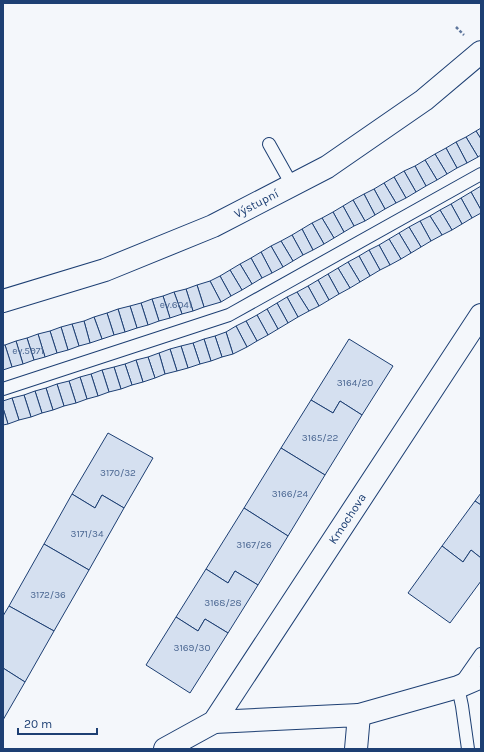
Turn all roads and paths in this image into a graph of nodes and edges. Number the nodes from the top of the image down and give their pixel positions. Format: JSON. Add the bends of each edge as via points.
{"nodes":[{"id":1,"x":481,"y":52,"type":"edge"},
{"id":2,"x":269,"y":144,"type":"dead end"},
{"id":3,"x":481,"y":174,"type":"edge"},
{"id":4,"x":292,"y":185,"type":"junction"},
{"id":5,"x":3,"y":301,"type":"edge"},
{"id":6,"x":481,"y":315,"type":"edge"},
{"id":7,"x":3,"y":389,"type":"edge"},
{"id":8,"x":481,"y":654,"type":"edge"},
{"id":9,"x":481,"y":677,"type":"edge"},
{"id":10,"x":458,"y":687,"type":"junction"},
{"id":11,"x":359,"y":715,"type":"junction"},
{"id":12,"x":214,"y":722,"type":"junction"},
{"id":13,"x":165,"y":749,"type":"edge"},
{"id":14,"x":356,"y":749,"type":"edge"},
{"id":15,"x":468,"y":749,"type":"edge"}],
"edges":[{"from":1,"to":4,"type":"street","name":"Výstupní","via":[[424,100],[327,167]]},
{"from":2,"to":4,"type":"lane"},
{"from":3,"to":7,"type":"lane","via":[[228,315]]},
{"from":4,"to":5,"type":"street","name":"Výstupní","via":[[213,226],[105,270]]},
{"from":6,"to":12,"type":"street","name":"Kmochova"},
{"from":8,"to":10,"type":"lane"},
{"from":9,"to":10,"type":"street","name":"Kmochova"},
{"from":10,"to":11,"type":"street","name":"Kmochova"},
{"from":10,"to":15,"type":"lane"},
{"from":11,"to":12,"type":"street","name":"Kmochova"},
{"from":11,"to":14,"type":"street"},
{"from":12,"to":13,"type":"street","name":"Kmochova"}]}
